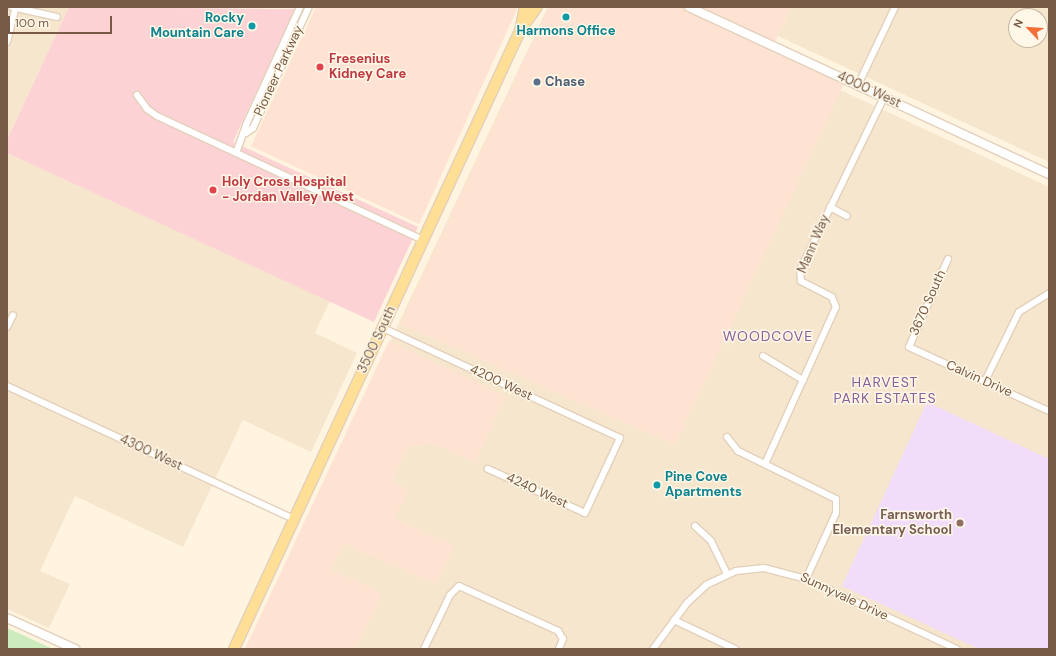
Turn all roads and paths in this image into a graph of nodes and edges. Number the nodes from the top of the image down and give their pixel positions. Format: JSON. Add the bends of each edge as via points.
{"nodes":[{"id":1,"x":12,"y":7,"type":"edge"},
{"id":2,"x":16,"y":7,"type":"edge"},
{"id":3,"x":300,"y":7,"type":"edge"},
{"id":4,"x":309,"y":7,"type":"edge"},
{"id":5,"x":525,"y":7,"type":"edge"},
{"id":6,"x":537,"y":7,"type":"edge"},
{"id":7,"x":689,"y":7,"type":"edge"},
{"id":8,"x":895,"y":7,"type":"edge"},
{"id":9,"x":57,"y":17,"type":"dead end"},
{"id":10,"x":520,"y":31,"type":"junction"},
{"id":11,"x":7,"y":42,"type":"edge"},
{"id":12,"x":858,"y":85,"type":"junction"},
{"id":13,"x":137,"y":95,"type":"dead end"},
{"id":14,"x":884,"y":97,"type":"junction"},
{"id":15,"x":246,"y":133,"type":"junction"},
{"id":16,"x":236,"y":153,"type":"junction"},
{"id":17,"x":1049,"y":174,"type":"edge"},
{"id":18,"x":830,"y":207,"type":"junction"},
{"id":19,"x":847,"y":216,"type":"dead end"},
{"id":20,"x":423,"y":240,"type":"junction"},
{"id":21,"x":948,"y":259,"type":"dead end"},
{"id":22,"x":1049,"y":293,"type":"edge"},
{"id":23,"x":13,"y":315,"type":"dead end"},
{"id":24,"x":7,"y":327,"type":"edge"},
{"id":25,"x":383,"y":328,"type":"junction"},
{"id":26,"x":909,"y":347,"type":"joint"},
{"id":27,"x":763,"y":356,"type":"dead end"},
{"id":28,"x":803,"y":380,"type":"junction"},
{"id":29,"x":985,"y":381,"type":"junction"},
{"id":30,"x":7,"y":386,"type":"edge"},
{"id":31,"x":1049,"y":411,"type":"edge"},
{"id":32,"x":728,"y":437,"type":"dead end"},
{"id":33,"x":765,"y":464,"type":"junction"},
{"id":34,"x":488,"y":469,"type":"dead end"},
{"id":35,"x":585,"y":513,"type":"joint"},
{"id":36,"x":294,"y":519,"type":"junction"},
{"id":37,"x":695,"y":526,"type":"dead end"},
{"id":38,"x":727,"y":574,"type":"junction"},
{"id":39,"x":806,"y":579,"type":"junction"},
{"id":40,"x":7,"y":618,"type":"edge"},
{"id":41,"x":674,"y":620,"type":"junction"},
{"id":42,"x":75,"y":649,"type":"edge"},
{"id":43,"x":234,"y":649,"type":"edge"},
{"id":44,"x":424,"y":649,"type":"edge"},
{"id":45,"x":559,"y":649,"type":"edge"},
{"id":46,"x":652,"y":649,"type":"edge"},
{"id":47,"x":735,"y":649,"type":"edge"},
{"id":48,"x":957,"y":649,"type":"edge"}],
"edges":[{"from":1,"to":2,"type":"street"},
{"from":2,"to":9,"type":"street"},
{"from":2,"to":11,"type":"street"},
{"from":3,"to":15,"type":"street","name":"Pioneer Parkway","via":[[246,125]]},
{"from":4,"to":15,"type":"street","name":"Pioneer Parkway","via":[[253,128]]},
{"from":5,"to":10,"type":"main road","name":"3500 South"},
{"from":6,"to":10,"type":"main road","name":"3500 South"},
{"from":7,"to":12,"type":"street","name":"4000 West"},
{"from":8,"to":12,"type":"street"},
{"from":10,"to":20,"type":"main road","name":"3500 South"},
{"from":12,"to":14,"type":"street","name":"4000 West"},
{"from":13,"to":16,"type":"street","via":[[152,113]]},
{"from":14,"to":17,"type":"street","name":"4000 West"},
{"from":14,"to":18,"type":"street","name":"Mann Way"},
{"from":15,"to":16,"type":"street","name":"Pioneer Parkway"},
{"from":16,"to":20,"type":"street"},
{"from":18,"to":19,"type":"street"},
{"from":18,"to":28,"type":"street","name":"Mann Way","via":[[798,275],[802,283],[833,298],[836,307]]},
{"from":20,"to":25,"type":"main road","name":"3500 South"},
{"from":21,"to":26,"type":"street","name":"3670 South"},
{"from":22,"to":29,"type":"street","via":[[1019,312]]},
{"from":23,"to":24,"type":"street"},
{"from":25,"to":35,"type":"street","name":"4200 West","via":[[620,438]]},
{"from":25,"to":36,"type":"main road","name":"3500 South"},
{"from":26,"to":29,"type":"street","name":"Calvin Drive"},
{"from":27,"to":28,"type":"street"},
{"from":28,"to":33,"type":"street","name":"Mann Way"},
{"from":29,"to":31,"type":"street","name":"Calvin Drive"},
{"from":30,"to":36,"type":"street","name":"4300 West"},
{"from":32,"to":33,"type":"street","via":[[736,450]]},
{"from":33,"to":39,"type":"street","via":[[828,493],[838,502]]},
{"from":34,"to":35,"type":"street","name":"4240 West"},
{"from":36,"to":43,"type":"main road","name":"3500 South"},
{"from":37,"to":38,"type":"street","via":[[711,541]]},
{"from":38,"to":39,"type":"street","name":"Sunnyvale Drive","via":[[764,568]]},
{"from":38,"to":41,"type":"street","name":"Sunnyvale Drive","via":[[699,591]]},
{"from":39,"to":48,"type":"street","name":"Sunnyvale Drive"},
{"from":40,"to":42,"type":"street"},
{"from":41,"to":46,"type":"street","name":"Sunnyvale Drive"},
{"from":41,"to":47,"type":"street"},
{"from":44,"to":45,"type":"street","via":[[453,589],[463,587],[558,630],[563,639]]}]}
